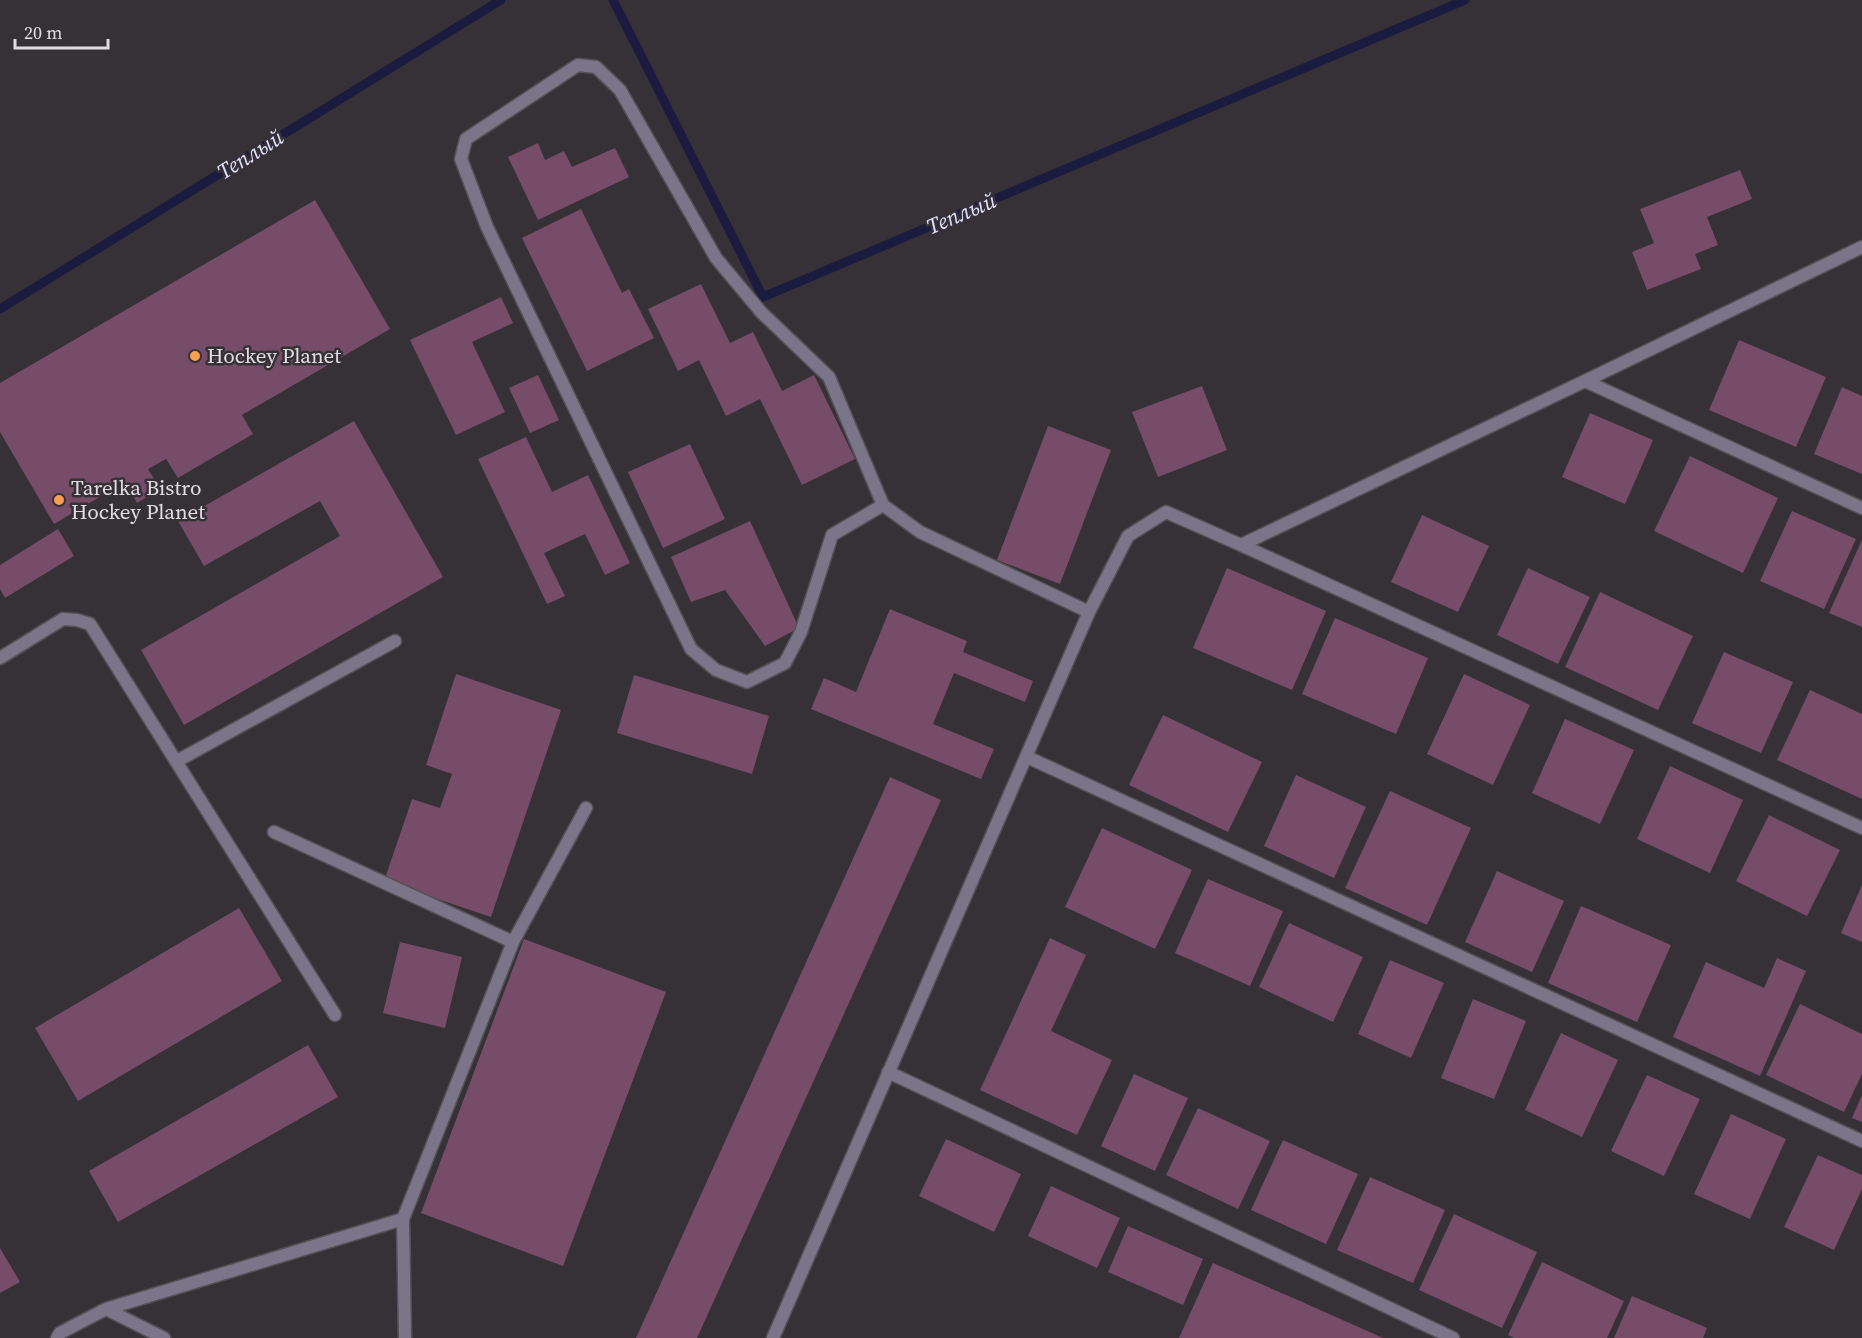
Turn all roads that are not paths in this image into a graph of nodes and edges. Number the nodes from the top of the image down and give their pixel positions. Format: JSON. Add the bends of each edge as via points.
{"nodes":[{"id":1,"x":1862,"y":247,"type":"edge"},
{"id":2,"x":1585,"y":381,"type":"junction"},
{"id":3,"x":883,"y":505,"type":"junction"},
{"id":4,"x":1862,"y":508,"type":"edge"},
{"id":5,"x":1241,"y":545,"type":"junction"},
{"id":6,"x":1089,"y":612,"type":"junction"},
{"id":7,"x":395,"y":641,"type":"dead end"},
{"id":8,"x":0,"y":658,"type":"edge"},
{"id":9,"x":1027,"y":757,"type":"junction"},
{"id":10,"x":177,"y":761,"type":"junction"},
{"id":11,"x":586,"y":808,"type":"dead end"},
{"id":12,"x":1862,"y":828,"type":"edge"},
{"id":13,"x":274,"y":832,"type":"dead end"},
{"id":14,"x":513,"y":942,"type":"junction"},
{"id":15,"x":335,"y":1015,"type":"dead end"},
{"id":16,"x":888,"y":1072,"type":"junction"},
{"id":17,"x":1862,"y":1142,"type":"edge"},
{"id":18,"x":403,"y":1219,"type":"junction"},
{"id":19,"x":106,"y":1310,"type":"junction"},
{"id":20,"x":57,"y":1338,"type":"edge"},
{"id":21,"x":164,"y":1338,"type":"edge"},
{"id":22,"x":405,"y":1338,"type":"edge"},
{"id":23,"x":773,"y":1338,"type":"edge"},
{"id":24,"x":1453,"y":1338,"type":"edge"}],
"edges":[{"from":1,"to":2,"type":"street"},
{"from":2,"to":4,"type":"street"},
{"from":2,"to":5,"type":"street"},
{"from":3,"to":3,"type":"street","via":[[829,377],[761,312],[716,258],[620,90],[596,67],[578,65],[466,139],[461,159],[487,227],[691,648],[716,670],[747,682],[785,663],[801,632],[832,535]]},
{"from":3,"to":6,"type":"street","via":[[921,532]]},
{"from":5,"to":6,"type":"street","via":[[1166,512],[1128,536]]},
{"from":5,"to":12,"type":"street"},
{"from":6,"to":9,"type":"street"},
{"from":7,"to":10,"type":"street"},
{"from":8,"to":10,"type":"street","via":[[63,619],[90,624]]},
{"from":9,"to":16,"type":"street"},
{"from":9,"to":17,"type":"street"},
{"from":10,"to":15,"type":"street"},
{"from":11,"to":14,"type":"street"},
{"from":13,"to":14,"type":"street"},
{"from":14,"to":18,"type":"street"},
{"from":16,"to":23,"type":"street"},
{"from":16,"to":24,"type":"street"},
{"from":18,"to":19,"type":"street"},
{"from":18,"to":22,"type":"street"},
{"from":19,"to":20,"type":"street"},
{"from":19,"to":21,"type":"street"}]}
